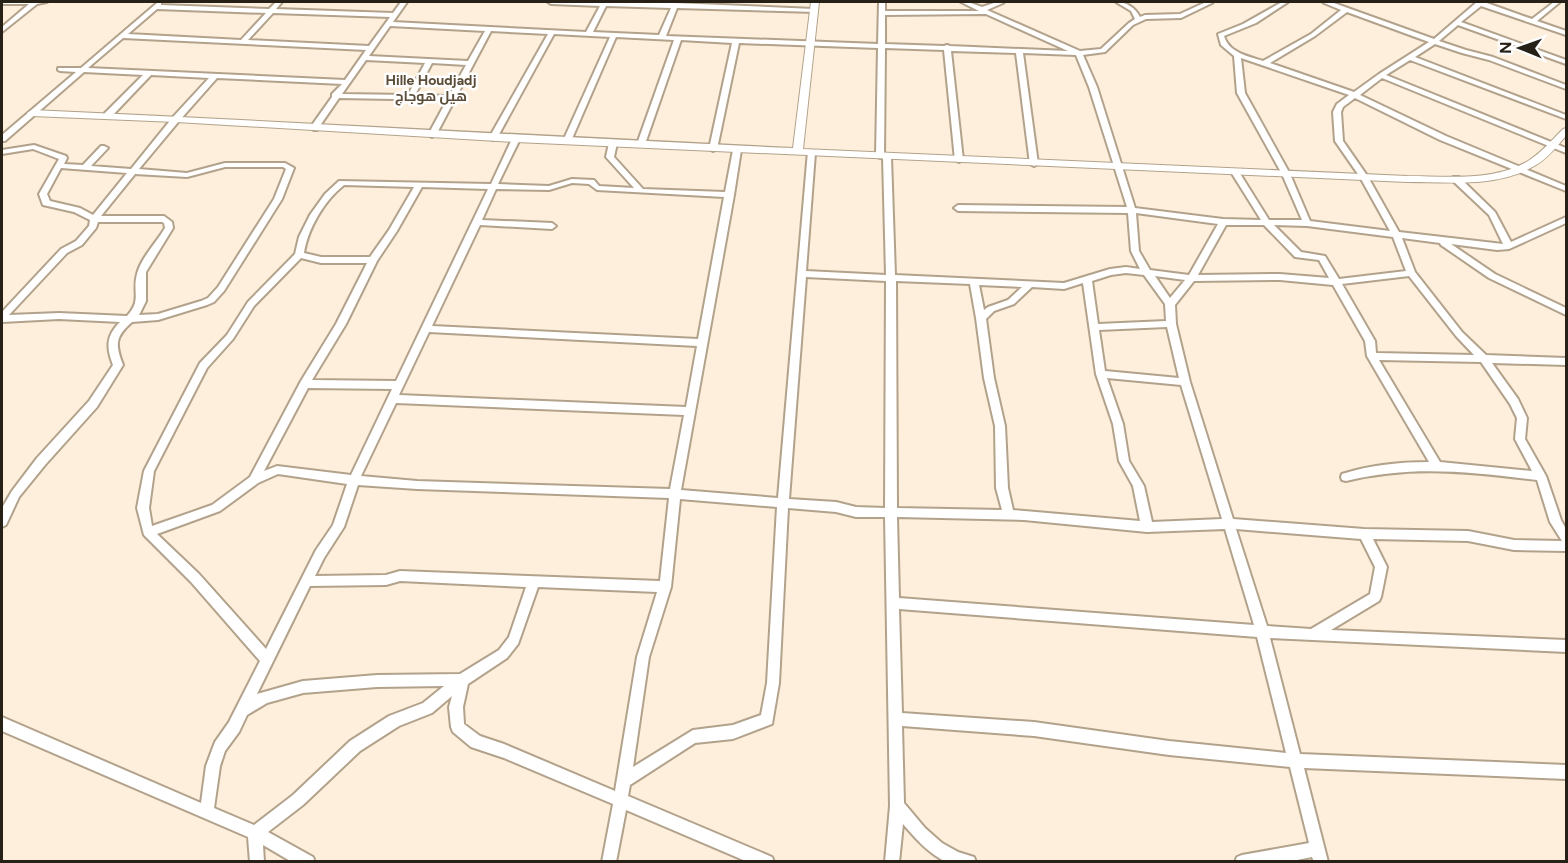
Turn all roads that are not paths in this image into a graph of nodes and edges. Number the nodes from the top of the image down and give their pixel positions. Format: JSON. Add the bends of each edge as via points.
{"nodes":[{"id":1,"x":44,"y":2,"type":"edge"},
{"id":2,"x":161,"y":2,"type":"edge"},
{"id":3,"x":217,"y":2,"type":"edge"},
{"id":4,"x":279,"y":2,"type":"edge"},
{"id":5,"x":404,"y":2,"type":"edge"},
{"id":6,"x":551,"y":2,"type":"edge"},
{"id":7,"x":882,"y":2,"type":"edge"},
{"id":8,"x":964,"y":2,"type":"edge"},
{"id":9,"x":1001,"y":2,"type":"edge"},
{"id":10,"x":1119,"y":2,"type":"edge"},
{"id":11,"x":1210,"y":2,"type":"edge"},
{"id":12,"x":1285,"y":2,"type":"edge"},
{"id":13,"x":1326,"y":2,"type":"edge"},
{"id":14,"x":1480,"y":2,"type":"edge"},
{"id":15,"x":1557,"y":2,"type":"edge"},
{"id":16,"x":2,"y":3,"type":"edge"},
{"id":17,"x":34,"y":3,"type":"junction"},
{"id":18,"x":605,"y":3,"type":"edge"},
{"id":19,"x":675,"y":5,"type":"junction"},
{"id":20,"x":815,"y":6,"type":"edge"},
{"id":21,"x":155,"y":8,"type":"junction"},
{"id":22,"x":209,"y":9,"type":"junction"},
{"id":23,"x":1346,"y":9,"type":"junction"},
{"id":24,"x":981,"y":10,"type":"junction"},
{"id":25,"x":270,"y":11,"type":"junction"},
{"id":26,"x":882,"y":13,"type":"junction"},
{"id":27,"x":989,"y":14,"type":"junction"},
{"id":28,"x":395,"y":15,"type":"junction"},
{"id":29,"x":1139,"y":20,"type":"junction"},
{"id":30,"x":1533,"y":21,"type":"junction"},
{"id":31,"x":1458,"y":23,"type":"junction"},
{"id":32,"x":387,"y":24,"type":"junction"},
{"id":33,"x":489,"y":29,"type":"junction"},
{"id":34,"x":2,"y":30,"type":"edge"},
{"id":35,"x":552,"y":32,"type":"junction"},
{"id":36,"x":589,"y":33,"type":"junction"},
{"id":37,"x":1566,"y":33,"type":"edge"},
{"id":38,"x":614,"y":35,"type":"junction"},
{"id":39,"x":121,"y":36,"type":"junction"},
{"id":40,"x":662,"y":37,"type":"junction"},
{"id":41,"x":678,"y":38,"type":"junction"},
{"id":42,"x":736,"y":41,"type":"junction"},
{"id":43,"x":1435,"y":41,"type":"junction"},
{"id":44,"x":811,"y":42,"type":"junction"},
{"id":45,"x":243,"y":43,"type":"junction"},
{"id":46,"x":882,"y":45,"type":"junction"},
{"id":47,"x":947,"y":47,"type":"junction"},
{"id":48,"x":370,"y":48,"type":"junction"},
{"id":49,"x":1019,"y":50,"type":"junction"},
{"id":50,"x":1079,"y":52,"type":"junction"},
{"id":51,"x":1237,"y":55,"type":"junction"},
{"id":52,"x":1410,"y":57,"type":"junction"},
{"id":53,"x":364,"y":58,"type":"junction"},
{"id":54,"x":429,"y":62,"type":"junction"},
{"id":55,"x":1566,"y":62,"type":"edge"},
{"id":56,"x":470,"y":63,"type":"junction"},
{"id":57,"x":1264,"y":63,"type":"junction"},
{"id":58,"x":60,"y":69,"type":"dead end"},
{"id":59,"x":82,"y":70,"type":"junction"},
{"id":60,"x":149,"y":73,"type":"junction"},
{"id":61,"x":1382,"y":75,"type":"junction"},
{"id":62,"x":215,"y":76,"type":"junction"},
{"id":63,"x":346,"y":82,"type":"junction"},
{"id":64,"x":1566,"y":87,"type":"edge"},
{"id":65,"x":1355,"y":94,"type":"junction"},
{"id":66,"x":335,"y":96,"type":"junction"},
{"id":67,"x":410,"y":98,"type":"junction"},
{"id":68,"x":451,"y":98,"type":"junction"},
{"id":69,"x":32,"y":113,"type":"junction"},
{"id":70,"x":107,"y":116,"type":"junction"},
{"id":71,"x":1566,"y":117,"type":"edge"},
{"id":72,"x":176,"y":119,"type":"junction"},
{"id":73,"x":314,"y":128,"type":"junction"},
{"id":74,"x":1566,"y":131,"type":"edge"},
{"id":75,"x":432,"y":135,"type":"junction"},
{"id":76,"x":2,"y":138,"type":"edge"},
{"id":77,"x":493,"y":138,"type":"junction"},
{"id":78,"x":516,"y":140,"type":"junction"},
{"id":79,"x":567,"y":141,"type":"junction"},
{"id":80,"x":613,"y":143,"type":"junction"},
{"id":81,"x":641,"y":144,"type":"junction"},
{"id":82,"x":1552,"y":144,"type":"junction"},
{"id":83,"x":104,"y":148,"type":"dead end"},
{"id":84,"x":713,"y":148,"type":"junction"},
{"id":85,"x":738,"y":150,"type":"junction"},
{"id":86,"x":1566,"y":151,"type":"edge"},
{"id":87,"x":2,"y":152,"type":"edge"},
{"id":88,"x":798,"y":152,"type":"junction"},
{"id":89,"x":811,"y":153,"type":"junction"},
{"id":90,"x":883,"y":156,"type":"junction"},
{"id":91,"x":958,"y":160,"type":"junction"},
{"id":92,"x":1034,"y":164,"type":"junction"},
{"id":93,"x":60,"y":166,"type":"junction"},
{"id":94,"x":86,"y":167,"type":"junction"},
{"id":95,"x":1117,"y":168,"type":"junction"},
{"id":96,"x":136,"y":170,"type":"junction"},
{"id":97,"x":1520,"y":170,"type":"junction"},
{"id":98,"x":1235,"y":172,"type":"junction"},
{"id":99,"x":1286,"y":174,"type":"junction"},
{"id":100,"x":1364,"y":177,"type":"junction"},
{"id":101,"x":1456,"y":179,"type":"junction"},
{"id":102,"x":420,"y":184,"type":"junction"},
{"id":103,"x":495,"y":186,"type":"junction"},
{"id":104,"x":1566,"y":189,"type":"edge"},
{"id":105,"x":641,"y":191,"type":"junction"},
{"id":106,"x":730,"y":195,"type":"junction"},
{"id":107,"x":958,"y":208,"type":"dead end"},
{"id":108,"x":1132,"y":210,"type":"junction"},
{"id":109,"x":94,"y":219,"type":"junction"},
{"id":110,"x":1566,"y":220,"type":"edge"},
{"id":111,"x":478,"y":222,"type":"junction"},
{"id":112,"x":1223,"y":222,"type":"junction"},
{"id":113,"x":1267,"y":224,"type":"junction"},
{"id":114,"x":1308,"y":224,"type":"junction"},
{"id":115,"x":552,"y":226,"type":"dead end"},
{"id":116,"x":1397,"y":236,"type":"junction"},
{"id":117,"x":1443,"y":242,"type":"junction"},
{"id":118,"x":1509,"y":246,"type":"junction"},
{"id":119,"x":299,"y":255,"type":"junction"},
{"id":120,"x":373,"y":260,"type":"junction"},
{"id":121,"x":1146,"y":271,"type":"junction"},
{"id":122,"x":1411,"y":273,"type":"junction"},
{"id":123,"x":801,"y":274,"type":"junction"},
{"id":124,"x":891,"y":276,"type":"junction"},
{"id":125,"x":1191,"y":278,"type":"junction"},
{"id":126,"x":1087,"y":279,"type":"junction"},
{"id":127,"x":1337,"y":282,"type":"junction"},
{"id":128,"x":974,"y":283,"type":"junction"},
{"id":129,"x":1030,"y":284,"type":"junction"},
{"id":130,"x":1170,"y":304,"type":"junction"},
{"id":131,"x":1566,"y":312,"type":"edge"},
{"id":132,"x":2,"y":318,"type":"edge"},
{"id":133,"x":981,"y":318,"type":"junction"},
{"id":134,"x":127,"y":319,"type":"junction"},
{"id":135,"x":1171,"y":324,"type":"junction"},
{"id":136,"x":1094,"y":327,"type":"junction"},
{"id":137,"x":427,"y":329,"type":"junction"},
{"id":138,"x":702,"y":343,"type":"junction"},
{"id":139,"x":1372,"y":356,"type":"junction"},
{"id":140,"x":1482,"y":358,"type":"junction"},
{"id":141,"x":1566,"y":361,"type":"edge"},
{"id":142,"x":1101,"y":374,"type":"junction"},
{"id":143,"x":1185,"y":382,"type":"junction"},
{"id":144,"x":305,"y":384,"type":"junction"},
{"id":145,"x":400,"y":385,"type":"junction"},
{"id":146,"x":393,"y":399,"type":"junction"},
{"id":147,"x":691,"y":411,"type":"junction"},
{"id":148,"x":1436,"y":464,"type":"junction"},
{"id":149,"x":1541,"y":476,"type":"junction"},
{"id":150,"x":1346,"y":477,"type":"dead end"},
{"id":151,"x":254,"y":480,"type":"junction"},
{"id":152,"x":354,"y":480,"type":"junction"},
{"id":153,"x":675,"y":494,"type":"junction"},
{"id":154,"x":783,"y":503,"type":"junction"},
{"id":155,"x":891,"y":512,"type":"junction"},
{"id":156,"x":2,"y":516,"type":"edge"},
{"id":157,"x":1009,"y":516,"type":"junction"},
{"id":158,"x":1230,"y":524,"type":"junction"},
{"id":159,"x":1147,"y":527,"type":"junction"},
{"id":160,"x":148,"y":532,"type":"junction"},
{"id":161,"x":1364,"y":534,"type":"junction"},
{"id":162,"x":1566,"y":538,"type":"edge"},
{"id":163,"x":1566,"y":546,"type":"edge"},
{"id":164,"x":307,"y":580,"type":"junction"},
{"id":165,"x":534,"y":582,"type":"junction"},
{"id":166,"x":664,"y":586,"type":"junction"},
{"id":167,"x":893,"y":603,"type":"junction"},
{"id":168,"x":1262,"y":631,"type":"junction"},
{"id":169,"x":1312,"y":635,"type":"junction"},
{"id":170,"x":1566,"y":646,"type":"edge"},
{"id":171,"x":268,"y":661,"type":"junction"},
{"id":172,"x":462,"y":680,"type":"junction"},
{"id":173,"x":243,"y":709,"type":"junction"},
{"id":174,"x":896,"y":719,"type":"junction"},
{"id":175,"x":2,"y":724,"type":"edge"},
{"id":176,"x":1296,"y":760,"type":"junction"},
{"id":177,"x":1566,"y":772,"type":"edge"},
{"id":178,"x":624,"y":781,"type":"junction"},
{"id":179,"x":619,"y":801,"type":"junction"},
{"id":180,"x":897,"y":806,"type":"junction"},
{"id":181,"x":206,"y":812,"type":"junction"},
{"id":182,"x":255,"y":833,"type":"junction"},
{"id":183,"x":1319,"y":855,"type":"edge"},
{"id":184,"x":257,"y":861,"type":"edge"},
{"id":185,"x":308,"y":861,"type":"edge"},
{"id":186,"x":609,"y":861,"type":"edge"},
{"id":187,"x":767,"y":861,"type":"edge"},
{"id":188,"x":892,"y":861,"type":"edge"},
{"id":189,"x":969,"y":861,"type":"edge"},
{"id":190,"x":1242,"y":861,"type":"edge"}],
"edges":[{"from":1,"to":17,"type":"street"},
{"from":2,"to":21,"type":"street"},
{"from":3,"to":22,"type":"street"},
{"from":4,"to":25,"type":"street"},
{"from":5,"to":28,"type":"street"},
{"from":6,"to":18,"type":"street"},
{"from":7,"to":26,"type":"street"},
{"from":8,"to":24,"type":"street"},
{"from":9,"to":24,"type":"street"},
{"from":10,"to":29,"type":"street","via":[[1133,10]]},
{"from":11,"to":29,"type":"street","via":[[1181,16]]},
{"from":12,"to":51,"type":"street","via":[[1258,21],[1220,35],[1223,44]]},
{"from":13,"to":23,"type":"street"},
{"from":14,"to":30,"type":"street"},
{"from":14,"to":31,"type":"street"},
{"from":15,"to":30,"type":"street"},
{"from":16,"to":17,"type":"street"},
{"from":17,"to":34,"type":"street"},
{"from":18,"to":19,"type":"street"},
{"from":18,"to":36,"type":"street"},
{"from":19,"to":20,"type":"street"},
{"from":19,"to":40,"type":"street"},
{"from":20,"to":44,"type":"street"},
{"from":21,"to":22,"type":"street"},
{"from":21,"to":39,"type":"street"},
{"from":22,"to":25,"type":"street"},
{"from":23,"to":43,"type":"street"},
{"from":23,"to":57,"type":"street","via":[[1312,35]]},
{"from":24,"to":27,"type":"street"},
{"from":25,"to":28,"type":"street","via":[[335,10]]},
{"from":25,"to":45,"type":"street"},
{"from":26,"to":27,"type":"street"},
{"from":26,"to":46,"type":"street"},
{"from":27,"to":50,"type":"street"},
{"from":28,"to":32,"type":"street"},
{"from":29,"to":50,"type":"street","via":[[1103,51]]},
{"from":30,"to":37,"type":"street"},
{"from":31,"to":43,"type":"street"},
{"from":31,"to":55,"type":"street"},
{"from":32,"to":33,"type":"street"},
{"from":32,"to":48,"type":"street"},
{"from":33,"to":35,"type":"street"},
{"from":33,"to":56,"type":"street"},
{"from":35,"to":36,"type":"street"},
{"from":35,"to":77,"type":"street"},
{"from":36,"to":38,"type":"street"},
{"from":38,"to":40,"type":"street"},
{"from":38,"to":79,"type":"street"},
{"from":39,"to":45,"type":"street"},
{"from":39,"to":59,"type":"street"},
{"from":40,"to":41,"type":"street"},
{"from":41,"to":42,"type":"street"},
{"from":41,"to":81,"type":"street"},
{"from":42,"to":44,"type":"street"},
{"from":42,"to":84,"type":"street"},
{"from":43,"to":52,"type":"street"},
{"from":43,"to":64,"type":"street"},
{"from":44,"to":46,"type":"street"},
{"from":44,"to":88,"type":"street"},
{"from":45,"to":48,"type":"street"},
{"from":46,"to":47,"type":"street"},
{"from":46,"to":90,"type":"street"},
{"from":47,"to":49,"type":"street"},
{"from":47,"to":91,"type":"street"},
{"from":48,"to":53,"type":"street"},
{"from":49,"to":50,"type":"street"},
{"from":49,"to":92,"type":"street"},
{"from":50,"to":95,"type":"street"},
{"from":51,"to":57,"type":"street"},
{"from":51,"to":99,"type":"street","via":[[1241,93]]},
{"from":52,"to":61,"type":"street"},
{"from":52,"to":71,"type":"street"},
{"from":53,"to":54,"type":"street"},
{"from":53,"to":63,"type":"street"},
{"from":54,"to":56,"type":"street"},
{"from":54,"to":67,"type":"street"},
{"from":56,"to":68,"type":"street"},
{"from":57,"to":65,"type":"street"},
{"from":58,"to":59,"type":"street"},
{"from":59,"to":60,"type":"street"},
{"from":59,"to":69,"type":"street"},
{"from":60,"to":62,"type":"street"},
{"from":60,"to":70,"type":"street"},
{"from":61,"to":65,"type":"street"},
{"from":61,"to":82,"type":"street"},
{"from":62,"to":63,"type":"street"},
{"from":62,"to":72,"type":"street"},
{"from":63,"to":66,"type":"street"},
{"from":65,"to":97,"type":"street","via":[[1443,138]]},
{"from":65,"to":100,"type":"street","via":[[1337,112],[1337,132],[1343,148]]},
{"from":66,"to":67,"type":"street"},
{"from":66,"to":73,"type":"street"},
{"from":67,"to":68,"type":"street"},
{"from":68,"to":75,"type":"street"},
{"from":69,"to":70,"type":"street"},
{"from":69,"to":76,"type":"street"},
{"from":70,"to":72,"type":"street"},
{"from":72,"to":73,"type":"street"},
{"from":72,"to":96,"type":"street"},
{"from":73,"to":75,"type":"street"},
{"from":74,"to":82,"type":"street"},
{"from":75,"to":77,"type":"street"},
{"from":77,"to":78,"type":"street"},
{"from":78,"to":79,"type":"street"},
{"from":78,"to":103,"type":"street"},
{"from":79,"to":80,"type":"street"},
{"from":80,"to":81,"type":"street"},
{"from":80,"to":105,"type":"street","via":[[610,157]]},
{"from":81,"to":84,"type":"street"},
{"from":82,"to":86,"type":"street"},
{"from":82,"to":97,"type":"street"},
{"from":83,"to":94,"type":"street"},
{"from":84,"to":85,"type":"street"},
{"from":85,"to":88,"type":"street"},
{"from":85,"to":106,"type":"street"},
{"from":87,"to":93,"type":"street","via":[[34,147],[63,158]]},
{"from":88,"to":89,"type":"street"},
{"from":89,"to":90,"type":"street"},
{"from":89,"to":123,"type":"street"},
{"from":90,"to":91,"type":"street"},
{"from":90,"to":124,"type":"street"},
{"from":91,"to":92,"type":"street"},
{"from":92,"to":95,"type":"street"},
{"from":93,"to":94,"type":"street"},
{"from":93,"to":109,"type":"street","via":[[43,194],[46,203],[77,210]]},
{"from":94,"to":96,"type":"street"},
{"from":95,"to":98,"type":"street"},
{"from":95,"to":108,"type":"street"},
{"from":96,"to":109,"type":"street"},
{"from":96,"to":134,"type":"street","via":[[187,175],[225,165],[290,168],[278,199],[217,295],[158,317]]},
{"from":97,"to":101,"type":"street"},
{"from":97,"to":104,"type":"street"},
{"from":98,"to":99,"type":"street"},
{"from":98,"to":113,"type":"street"},
{"from":99,"to":100,"type":"street"},
{"from":99,"to":114,"type":"street"},
{"from":100,"to":101,"type":"street"},
{"from":100,"to":116,"type":"street"},
{"from":101,"to":118,"type":"street","via":[[1492,214]]},
{"from":102,"to":103,"type":"street"},
{"from":102,"to":119,"type":"street","via":[[342,183],[332,189],[315,216],[299,245]]},
{"from":102,"to":120,"type":"street"},
{"from":103,"to":105,"type":"street","via":[[549,188],[572,181],[591,182],[597,188]]},
{"from":103,"to":111,"type":"street"},
{"from":105,"to":106,"type":"street"},
{"from":106,"to":138,"type":"street"},
{"from":107,"to":108,"type":"street"},
{"from":108,"to":112,"type":"street"},
{"from":108,"to":121,"type":"street","via":[[1135,251]]},
{"from":109,"to":132,"type":"street","via":[[93,226],[78,243],[64,250]]},
{"from":109,"to":134,"type":"street","via":[[168,222],[169,228],[142,273],[141,303]]},
{"from":110,"to":118,"type":"street"},
{"from":111,"to":115,"type":"street"},
{"from":111,"to":137,"type":"street"},
{"from":112,"to":113,"type":"street"},
{"from":112,"to":125,"type":"street"},
{"from":113,"to":114,"type":"street"},
{"from":113,"to":127,"type":"street","via":[[1298,255],[1322,258]]},
{"from":114,"to":116,"type":"street"},
{"from":116,"to":117,"type":"street"},
{"from":116,"to":122,"type":"street"},
{"from":117,"to":118,"type":"street"},
{"from":117,"to":131,"type":"street","via":[[1492,276]]},
{"from":119,"to":120,"type":"street","via":[[321,260]]},
{"from":119,"to":160,"type":"street","via":[[251,304],[230,337],[203,366],[149,471],[143,508]]},
{"from":120,"to":144,"type":"street"},
{"from":121,"to":125,"type":"street"},
{"from":121,"to":126,"type":"street","via":[[1110,272]]},
{"from":121,"to":130,"type":"street"},
{"from":122,"to":127,"type":"street"},
{"from":122,"to":140,"type":"street"},
{"from":123,"to":124,"type":"street"},
{"from":123,"to":154,"type":"street"},
{"from":124,"to":128,"type":"street"},
{"from":124,"to":155,"type":"street"},
{"from":125,"to":127,"type":"street","via":[[1280,277]]},
{"from":125,"to":130,"type":"street"},
{"from":126,"to":129,"type":"street","via":[[1064,286]]},
{"from":126,"to":136,"type":"street"},
{"from":127,"to":139,"type":"street","via":[[1370,341]]},
{"from":128,"to":129,"type":"street"},
{"from":128,"to":133,"type":"street"},
{"from":129,"to":133,"type":"street","via":[[1011,302],[991,309]]},
{"from":130,"to":135,"type":"street"},
{"from":132,"to":134,"type":"street"},
{"from":133,"to":157,"type":"street","via":[[1000,426],[1002,488]]},
{"from":134,"to":156,"type":"street","via":[[114,338],[118,365],[95,402],[27,478]]},
{"from":135,"to":136,"type":"street"},
{"from":135,"to":143,"type":"street"},
{"from":136,"to":142,"type":"street"},
{"from":137,"to":138,"type":"street"},
{"from":137,"to":145,"type":"street"},
{"from":138,"to":147,"type":"street"},
{"from":139,"to":140,"type":"street"},
{"from":139,"to":148,"type":"street"},
{"from":140,"to":141,"type":"street"},
{"from":140,"to":149,"type":"street","via":[[1522,418],[1520,439]]},
{"from":142,"to":143,"type":"street"},
{"from":142,"to":159,"type":"street","via":[[1118,424],[1124,461],[1138,486]]},
{"from":143,"to":158,"type":"street"},
{"from":144,"to":145,"type":"street"},
{"from":144,"to":151,"type":"street"},
{"from":145,"to":146,"type":"street"},
{"from":146,"to":147,"type":"street"},
{"from":146,"to":152,"type":"street"},
{"from":147,"to":153,"type":"street"},
{"from":148,"to":149,"type":"street"},
{"from":148,"to":150,"type":"street","via":[[1372,469]]},
{"from":149,"to":162,"type":"street","via":[[1556,522]]},
{"from":151,"to":152,"type":"street","via":[[277,470]]},
{"from":151,"to":160,"type":"street","via":[[216,508]]},
{"from":152,"to":153,"type":"street"},
{"from":152,"to":164,"type":"street","via":[[338,527]]},
{"from":153,"to":154,"type":"street"},
{"from":153,"to":166,"type":"street"},
{"from":154,"to":155,"type":"street"},
{"from":154,"to":178,"type":"street","via":[[773,683],[767,719],[734,732],[693,737]]},
{"from":155,"to":157,"type":"street"},
{"from":155,"to":167,"type":"street"},
{"from":157,"to":159,"type":"street"},
{"from":158,"to":159,"type":"street"},
{"from":158,"to":161,"type":"street"},
{"from":158,"to":168,"type":"street"},
{"from":160,"to":171,"type":"street","via":[[195,578]]},
{"from":161,"to":163,"type":"street","via":[[1468,536],[1514,545]]},
{"from":161,"to":169,"type":"street","via":[[1381,567],[1375,597]]},
{"from":164,"to":165,"type":"street","via":[[400,576]]},
{"from":164,"to":171,"type":"street"},
{"from":165,"to":166,"type":"street"},
{"from":165,"to":172,"type":"street","via":[[511,645]]},
{"from":166,"to":178,"type":"street","via":[[643,657]]},
{"from":167,"to":168,"type":"street"},
{"from":167,"to":174,"type":"street"},
{"from":168,"to":169,"type":"street"},
{"from":168,"to":176,"type":"street"},
{"from":169,"to":170,"type":"street"},
{"from":171,"to":173,"type":"street"},
{"from":172,"to":173,"type":"street","via":[[303,687],[264,697]]},
{"from":172,"to":179,"type":"street","via":[[456,707],[458,727],[476,742]]},
{"from":172,"to":182,"type":"street","via":[[427,708],[394,722],[355,746],[298,800]]},
{"from":173,"to":181,"type":"street","via":[[213,759],[212,790]]},
{"from":174,"to":176,"type":"street","via":[[1034,729],[1169,748]]},
{"from":174,"to":180,"type":"street"},
{"from":175,"to":181,"type":"street"},
{"from":176,"to":177,"type":"street"},
{"from":176,"to":183,"type":"street"},
{"from":178,"to":179,"type":"street"},
{"from":179,"to":186,"type":"street"},
{"from":179,"to":187,"type":"street"},
{"from":180,"to":188,"type":"street"},
{"from":180,"to":189,"type":"street","via":[[925,839],[952,859]]},
{"from":181,"to":182,"type":"street"},
{"from":182,"to":184,"type":"street"},
{"from":182,"to":185,"type":"street"},
{"from":183,"to":190,"type":"street"}]}
